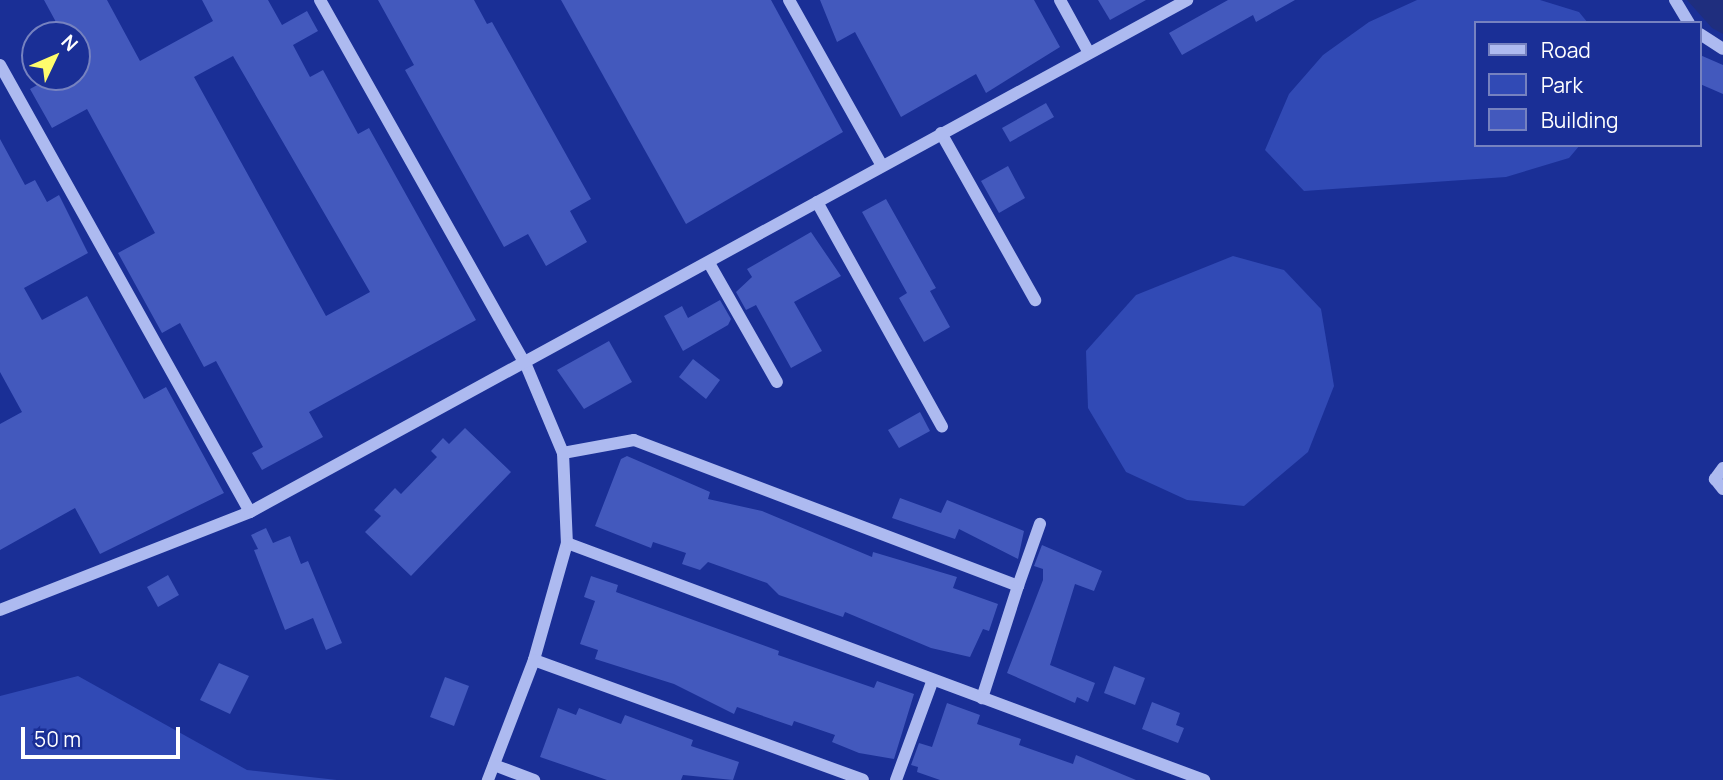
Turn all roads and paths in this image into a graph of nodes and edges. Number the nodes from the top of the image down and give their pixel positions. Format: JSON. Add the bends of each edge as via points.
{"nodes":[{"id":1,"x":320,"y":0,"type":"edge"},
{"id":2,"x":789,"y":0,"type":"edge"},
{"id":3,"x":1059,"y":0,"type":"edge"},
{"id":4,"x":1187,"y":0,"type":"edge"},
{"id":5,"x":1675,"y":0,"type":"edge"},
{"id":6,"x":1688,"y":21,"type":"edge"},
{"id":7,"x":1702,"y":35,"type":"edge"},
{"id":8,"x":1723,"y":49,"type":"edge"},
{"id":9,"x":1089,"y":53,"type":"junction"},
{"id":10,"x":0,"y":65,"type":"edge"},
{"id":11,"x":941,"y":134,"type":"junction"},
{"id":12,"x":882,"y":166,"type":"junction"},
{"id":13,"x":817,"y":202,"type":"junction"},
{"id":14,"x":709,"y":262,"type":"junction"},
{"id":15,"x":1035,"y":300,"type":"dead end"},
{"id":16,"x":526,"y":365,"type":"junction"},
{"id":17,"x":776,"y":382,"type":"dead end"},
{"id":18,"x":942,"y":427,"type":"dead end"},
{"id":19,"x":564,"y":453,"type":"junction"},
{"id":20,"x":1723,"y":468,"type":"edge"},
{"id":21,"x":1723,"y":489,"type":"edge"},
{"id":22,"x":250,"y":512,"type":"junction"},
{"id":23,"x":1040,"y":524,"type":"dead end"},
{"id":24,"x":567,"y":543,"type":"junction"},
{"id":25,"x":1018,"y":586,"type":"junction"},
{"id":26,"x":0,"y":610,"type":"edge"},
{"id":27,"x":534,"y":660,"type":"junction"},
{"id":28,"x":932,"y":682,"type":"junction"},
{"id":29,"x":982,"y":698,"type":"junction"},
{"id":30,"x":494,"y":765,"type":"junction"},
{"id":31,"x":1178,"y":775,"type":"edge"},
{"id":32,"x":488,"y":780,"type":"edge"},
{"id":33,"x":534,"y":780,"type":"edge"},
{"id":34,"x":863,"y":780,"type":"edge"},
{"id":35,"x":896,"y":780,"type":"edge"},
{"id":36,"x":1204,"y":780,"type":"edge"}],
"edges":[{"from":1,"to":16,"type":"street"},
{"from":2,"to":12,"type":"street"},
{"from":3,"to":9,"type":"street"},
{"from":4,"to":9,"type":"street"},
{"from":5,"to":6,"type":"street"},
{"from":7,"to":8,"type":"street"},
{"from":9,"to":11,"type":"street"},
{"from":10,"to":22,"type":"street"},
{"from":11,"to":12,"type":"street"},
{"from":11,"to":15,"type":"street"},
{"from":12,"to":13,"type":"street"},
{"from":13,"to":14,"type":"street"},
{"from":13,"to":18,"type":"street"},
{"from":14,"to":16,"type":"street"},
{"from":14,"to":17,"type":"street"},
{"from":16,"to":19,"type":"street"},
{"from":16,"to":22,"type":"street"},
{"from":19,"to":24,"type":"street"},
{"from":19,"to":25,"type":"street","via":[[634,440]]},
{"from":20,"to":21,"type":"street","via":[[1715,479]]},
{"from":22,"to":26,"type":"street"},
{"from":23,"to":25,"type":"street"},
{"from":24,"to":27,"type":"street"},
{"from":24,"to":28,"type":"street"},
{"from":25,"to":29,"type":"street"},
{"from":27,"to":30,"type":"street"},
{"from":27,"to":34,"type":"street"},
{"from":28,"to":29,"type":"street"},
{"from":28,"to":35,"type":"street"},
{"from":29,"to":31,"type":"street"},
{"from":30,"to":32,"type":"street"},
{"from":30,"to":33,"type":"street"},
{"from":31,"to":36,"type":"street"}]}
